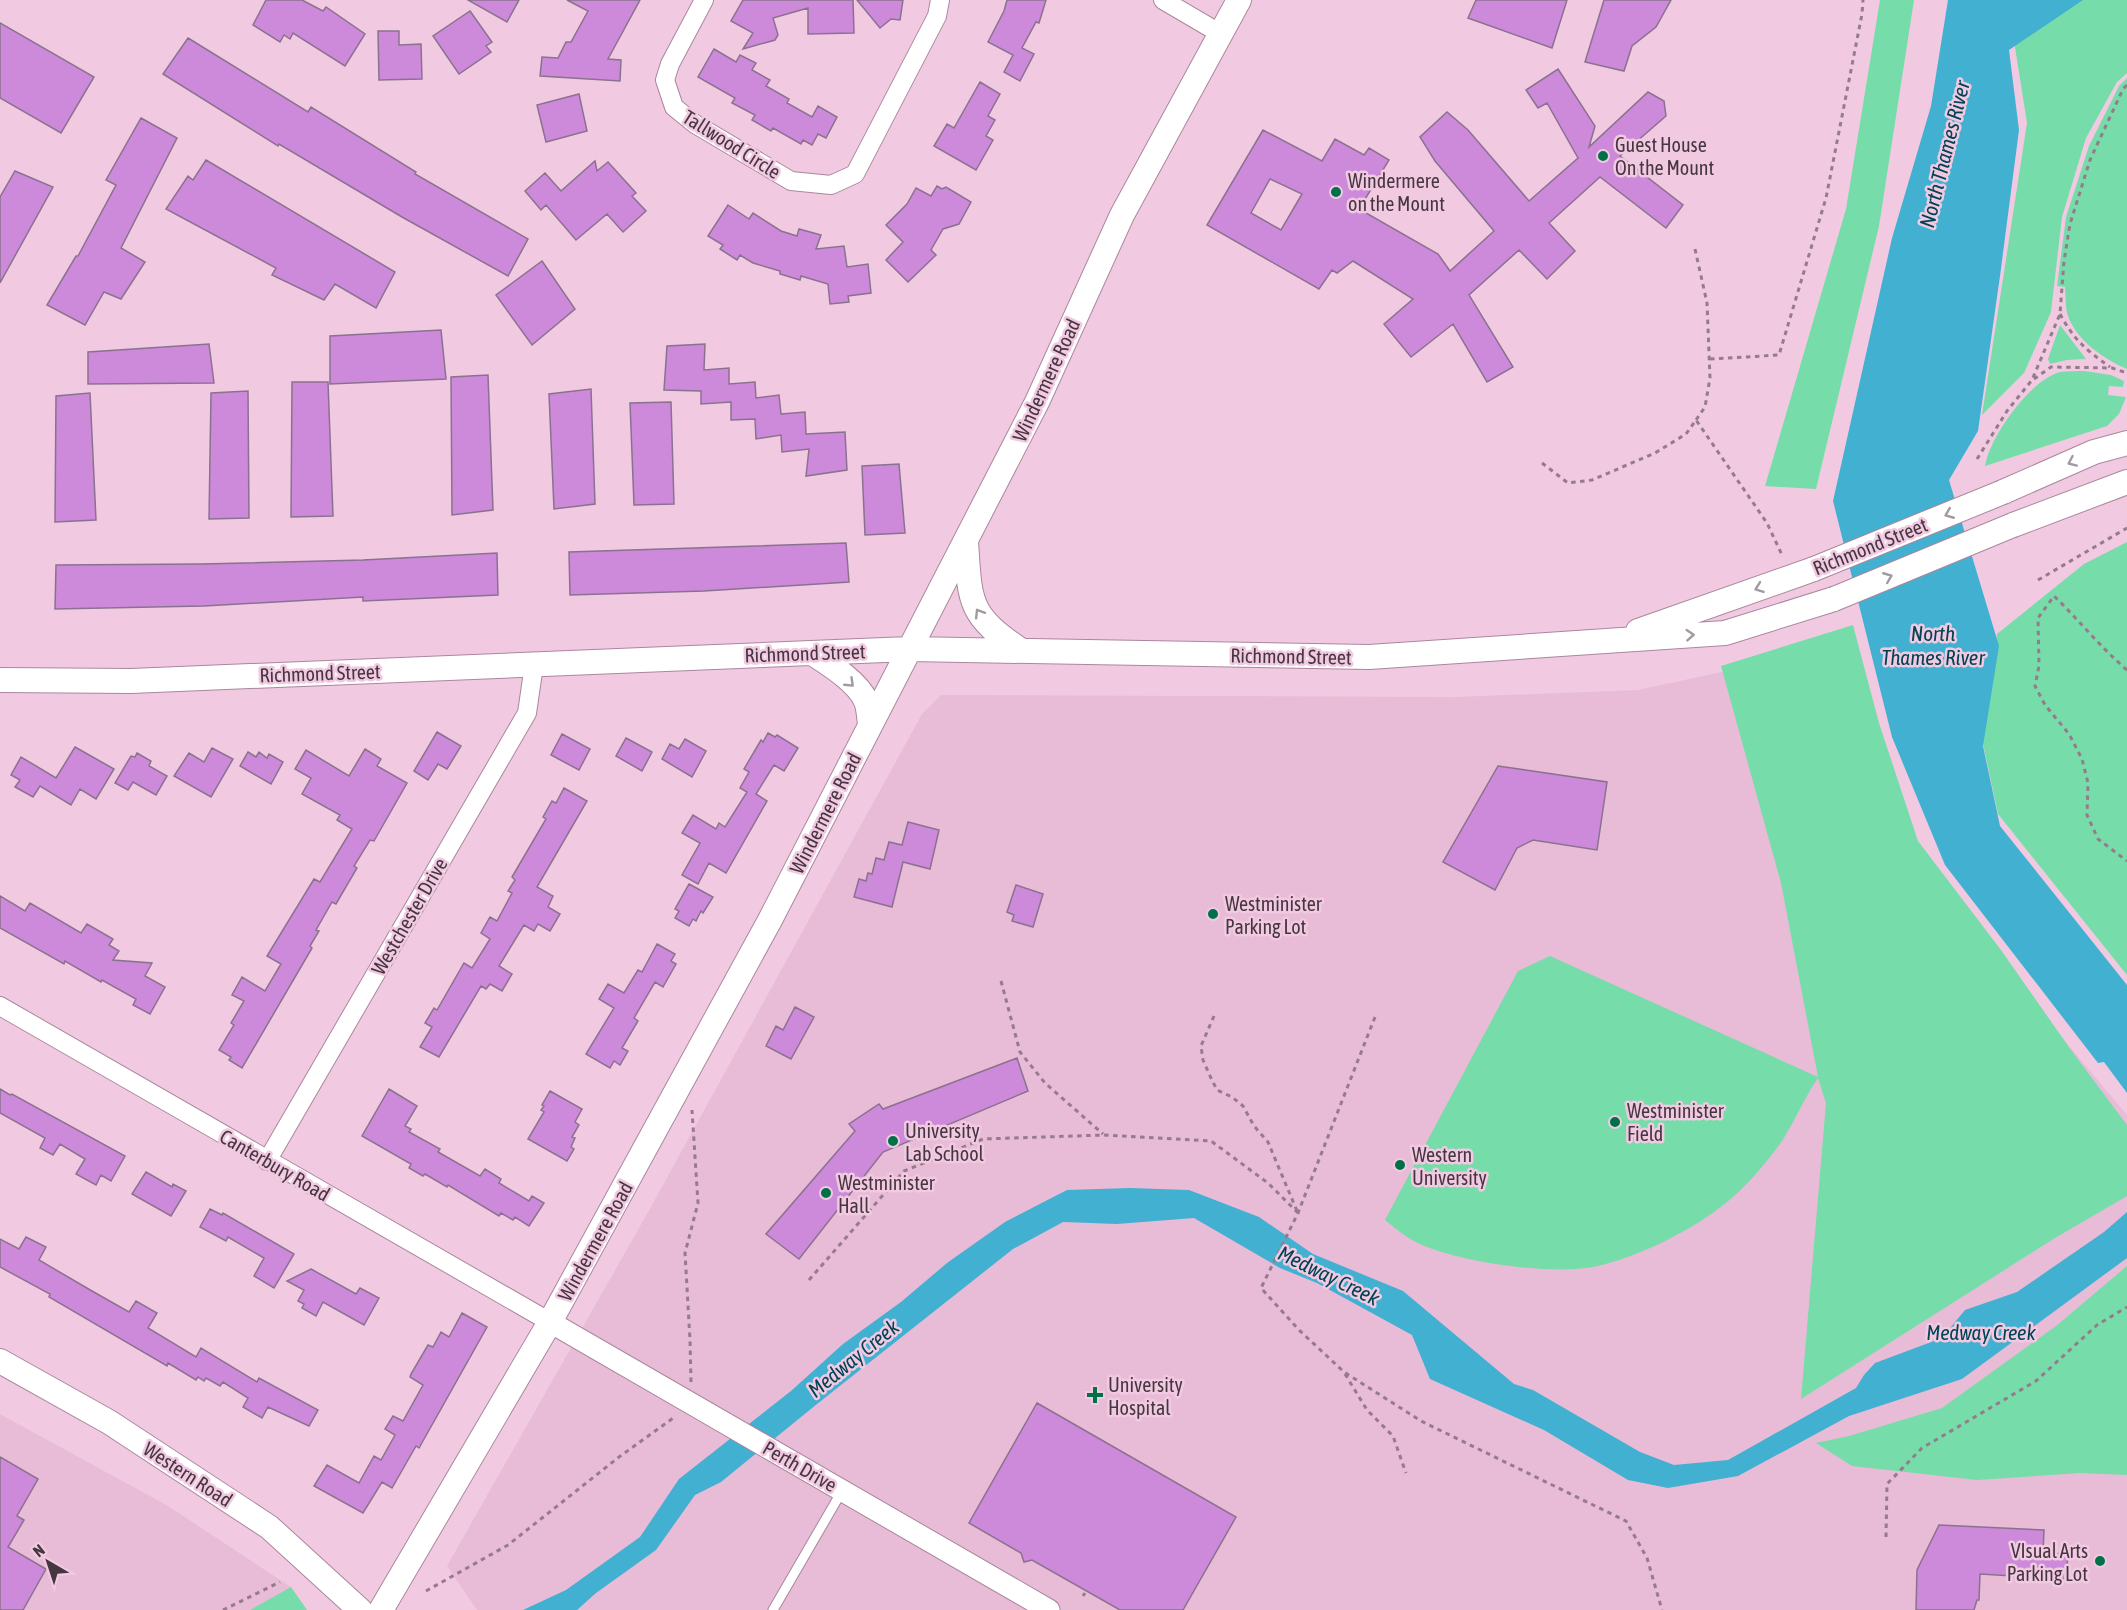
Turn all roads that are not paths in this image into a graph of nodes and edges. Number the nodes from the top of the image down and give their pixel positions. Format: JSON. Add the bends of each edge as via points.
{"nodes":[{"id":1,"x":704,"y":0,"type":"edge"},
{"id":2,"x":940,"y":0,"type":"edge"},
{"id":3,"x":1163,"y":0,"type":"edge"},
{"id":4,"x":1239,"y":0,"type":"edge"},
{"id":5,"x":1221,"y":34,"type":"junction"},
{"id":6,"x":2127,"y":443,"type":"edge"},
{"id":7,"x":2127,"y":482,"type":"edge"},
{"id":8,"x":966,"y":540,"type":"junction"},
{"id":9,"x":1610,"y":641,"type":"junction"},
{"id":10,"x":909,"y":649,"type":"junction"},
{"id":11,"x":1022,"y":651,"type":"junction"},
{"id":12,"x":813,"y":653,"type":"junction"},
{"id":13,"x":534,"y":665,"type":"junction"},
{"id":14,"x":0,"y":680,"type":"edge"},
{"id":15,"x":870,"y":725,"type":"junction"},
{"id":16,"x":0,"y":1006,"type":"edge"},
{"id":17,"x":267,"y":1161,"type":"junction"},
{"id":18,"x":550,"y":1322,"type":"junction"},
{"id":19,"x":0,"y":1361,"type":"edge"},
{"id":20,"x":842,"y":1491,"type":"junction"},
{"id":21,"x":360,"y":1610,"type":"edge"},
{"id":22,"x":381,"y":1610,"type":"edge"},
{"id":23,"x":773,"y":1610,"type":"edge"},
{"id":24,"x":1049,"y":1610,"type":"edge"}],
"edges":[{"from":1,"to":2,"type":"street","name":"Tallwood Circle","via":[[665,80],[674,107],[695,124],[790,181],[831,185],[855,174],[937,16]]},
{"from":3,"to":5,"type":"street"},
{"from":4,"to":5,"type":"main road","name":"Windermere Road"},
{"from":5,"to":8,"type":"main road","name":"Windermere Road","via":[[1122,215],[1037,402]]},
{"from":6,"to":9,"type":"main road","name":"Richmond Street","one_way":true,"bridge":true,"via":[[2094,452],[1814,569]]},
{"from":9,"to":7,"type":"main road","name":"Richmond Street","one_way":true,"bridge":true,"via":[[1725,633],[1834,599]]},
{"from":8,"to":10,"type":"main road","name":"Windermere Road"},
{"from":11,"to":8,"type":"main road","one_way":true,"via":[[999,636],[978,614],[969,583]]},
{"from":9,"to":11,"type":"main road","name":"Richmond Street","via":[[1369,657]]},
{"from":10,"to":11,"type":"main road","name":"Richmond Street"},
{"from":10,"to":12,"type":"main road","name":"Richmond Street"},
{"from":10,"to":15,"type":"main road","name":"Windermere Road"},
{"from":12,"to":13,"type":"main road","name":"Richmond Street"},
{"from":12,"to":15,"type":"main road","one_way":true,"via":[[861,693]]},
{"from":13,"to":14,"type":"main road","name":"Richmond Street","via":[[131,681]]},
{"from":13,"to":17,"type":"street","name":"Westchester Drive","via":[[527,713]]},
{"from":15,"to":18,"type":"main road","name":"Windermere Road","via":[[770,920]]},
{"from":16,"to":17,"type":"street","name":"Canterbury Road"},
{"from":17,"to":18,"type":"street","name":"Canterbury Road"},
{"from":18,"to":20,"type":"street","name":"Perth Drive"},
{"from":18,"to":22,"type":"main road","name":"Windermere Road"},
{"from":19,"to":21,"type":"main road","name":"Western Road","via":[[109,1422],[269,1527]]},
{"from":20,"to":23,"type":"lane"},
{"from":20,"to":24,"type":"street","name":"Perth Drive"}]}
